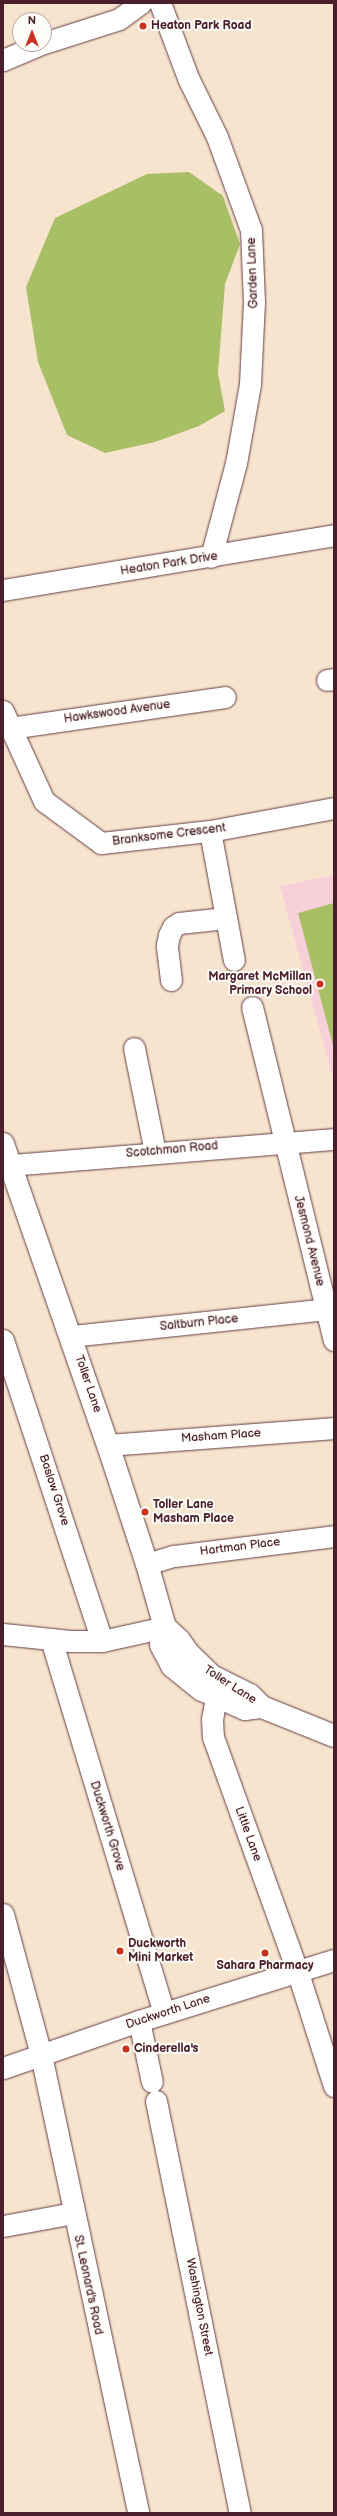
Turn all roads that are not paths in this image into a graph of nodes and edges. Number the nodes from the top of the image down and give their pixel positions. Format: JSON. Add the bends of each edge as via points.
{"nodes":[{"id":1,"x":141,"y":3,"type":"edge"},
{"id":2,"x":160,"y":3,"type":"edge"},
{"id":3,"x":52,"y":41,"type":"edge"},
{"id":4,"x":23,"y":52,"type":"edge"},
{"id":5,"x":3,"y":60,"type":"edge"},
{"id":6,"x":334,"y":535,"type":"edge"},
{"id":7,"x":211,"y":557,"type":"junction"},
{"id":8,"x":3,"y":590,"type":"edge"},
{"id":9,"x":225,"y":697,"type":"dead end"},
{"id":10,"x":7,"y":719,"type":"edge"},
{"id":11,"x":334,"y":808,"type":"edge"},
{"id":12,"x":210,"y":831,"type":"junction"},
{"id":13,"x":226,"y":918,"type":"junction"},
{"id":14,"x":234,"y":960,"type":"dead end"},
{"id":15,"x":171,"y":980,"type":"dead end"},
{"id":16,"x":252,"y":1008,"type":"dead end"},
{"id":17,"x":134,"y":1048,"type":"dead end"},
{"id":18,"x":334,"y":1139,"type":"edge"},
{"id":19,"x":285,"y":1141,"type":"junction"},
{"id":20,"x":3,"y":1144,"type":"edge"},
{"id":21,"x":155,"y":1152,"type":"junction"},
{"id":22,"x":10,"y":1165,"type":"junction"},
{"id":23,"x":326,"y":1309,"type":"junction"},
{"id":24,"x":71,"y":1336,"type":"junction"},
{"id":25,"x":3,"y":1340,"type":"edge"},
{"id":26,"x":334,"y":1340,"type":"edge"},
{"id":27,"x":334,"y":1428,"type":"edge"},
{"id":28,"x":108,"y":1445,"type":"junction"},
{"id":29,"x":334,"y":1536,"type":"edge"},
{"id":30,"x":148,"y":1564,"type":"junction"},
{"id":31,"x":165,"y":1627,"type":"junction"},
{"id":32,"x":3,"y":1634,"type":"edge"},
{"id":33,"x":51,"y":1639,"type":"junction"},
{"id":34,"x":102,"y":1641,"type":"junction"},
{"id":35,"x":236,"y":1689,"type":"junction"},
{"id":36,"x":216,"y":1697,"type":"junction"},
{"id":37,"x":262,"y":1707,"type":"junction"},
{"id":38,"x":334,"y":1736,"type":"edge"},
{"id":39,"x":3,"y":1914,"type":"edge"},
{"id":40,"x":334,"y":1960,"type":"edge"},
{"id":41,"x":297,"y":1970,"type":"junction"},
{"id":42,"x":164,"y":2013,"type":"junction"},
{"id":43,"x":138,"y":2021,"type":"junction"},
{"id":44,"x":41,"y":2056,"type":"junction"},
{"id":45,"x":3,"y":2068,"type":"edge"},
{"id":46,"x":334,"y":2086,"type":"edge"},
{"id":47,"x":73,"y":2214,"type":"junction"},
{"id":48,"x":3,"y":2226,"type":"edge"},
{"id":49,"x":138,"y":2513,"type":"edge"},
{"id":50,"x":240,"y":2513,"type":"edge"}],
"edges":[{"from":1,"to":3,"type":"street","via":[[119,19]]},
{"from":2,"to":7,"type":"street","name":"Garden Lane","via":[[188,78],[217,137],[251,230],[254,302],[250,384],[236,462]]},
{"from":4,"to":5,"type":"street"},
{"from":6,"to":7,"type":"street","name":"Heaton Park Drive"},
{"from":7,"to":8,"type":"street","name":"Heaton Park Drive"},
{"from":9,"to":10,"type":"street","name":"Hawkswood Avenue"},
{"from":10,"to":12,"type":"street","name":"Branksome Crescent","via":[[44,802],[101,843]]},
{"from":11,"to":12,"type":"street","name":"Branksome Crescent"},
{"from":12,"to":13,"type":"street"},
{"from":13,"to":14,"type":"street"},
{"from":13,"to":15,"type":"street","via":[[179,923],[173,927],[167,945]]},
{"from":16,"to":19,"type":"street","name":"Jesmond Avenue"},
{"from":17,"to":21,"type":"street"},
{"from":18,"to":19,"type":"street","name":"Scotchman Road"},
{"from":19,"to":21,"type":"street","name":"Scotchman Road"},
{"from":19,"to":23,"type":"street","name":"Jesmond Avenue"},
{"from":20,"to":22,"type":"main road","name":"Toller Lane"},
{"from":21,"to":22,"type":"street","name":"Scotchman Road"},
{"from":22,"to":24,"type":"main road","name":"Toller Lane"},
{"from":23,"to":24,"type":"street","name":"Saltburn Place"},
{"from":23,"to":26,"type":"street","name":"Jesmond Avenue"},
{"from":24,"to":28,"type":"main road","name":"Toller Lane"},
{"from":25,"to":34,"type":"street","name":"Baslow Grove"},
{"from":27,"to":28,"type":"street","name":"Masham Place"},
{"from":28,"to":30,"type":"main road","name":"Toller Lane"},
{"from":29,"to":30,"type":"street","name":"Hartman Place","via":[[174,1556]]},
{"from":30,"to":31,"type":"main road","name":"Toller Lane"},
{"from":31,"to":34,"type":"street"},
{"from":31,"to":35,"type":"main road","name":"Toller Lane","via":[[198,1664],[212,1676]]},
{"from":31,"to":36,"type":"main road","name":"Toller Lane","via":[[161,1645],[172,1666],[193,1685]]},
{"from":32,"to":33,"type":"street"},
{"from":33,"to":34,"type":"street"},
{"from":33,"to":42,"type":"street","name":"Duckworth Grove"},
{"from":35,"to":36,"type":"main road"},
{"from":35,"to":37,"type":"main road","name":"Toller Lane","via":[[250,1695]]},
{"from":36,"to":37,"type":"main road","name":"Toller Lane","via":[[245,1709]]},
{"from":36,"to":41,"type":"street","name":"Little Lane","via":[[212,1719],[213,1737]]},
{"from":37,"to":38,"type":"main road","name":"Toller Lane"},
{"from":39,"to":44,"type":"street","name":"St. Leonard's Road"},
{"from":40,"to":41,"type":"street","name":"Duckworth Lane"},
{"from":41,"to":42,"type":"street","name":"Duckworth Lane"},
{"from":41,"to":46,"type":"street","name":"Little Lane"},
{"from":42,"to":43,"type":"street","name":"Duckworth Lane"},
{"from":43,"to":44,"type":"street","name":"Duckworth Lane"},
{"from":43,"to":50,"type":"street","name":"Washington Street"},
{"from":44,"to":45,"type":"street","name":"Duckworth Lane"},
{"from":44,"to":47,"type":"street","name":"St. Leonard's Road"},
{"from":47,"to":48,"type":"street"},
{"from":47,"to":49,"type":"street","name":"St. Leonard's Road"}]}
